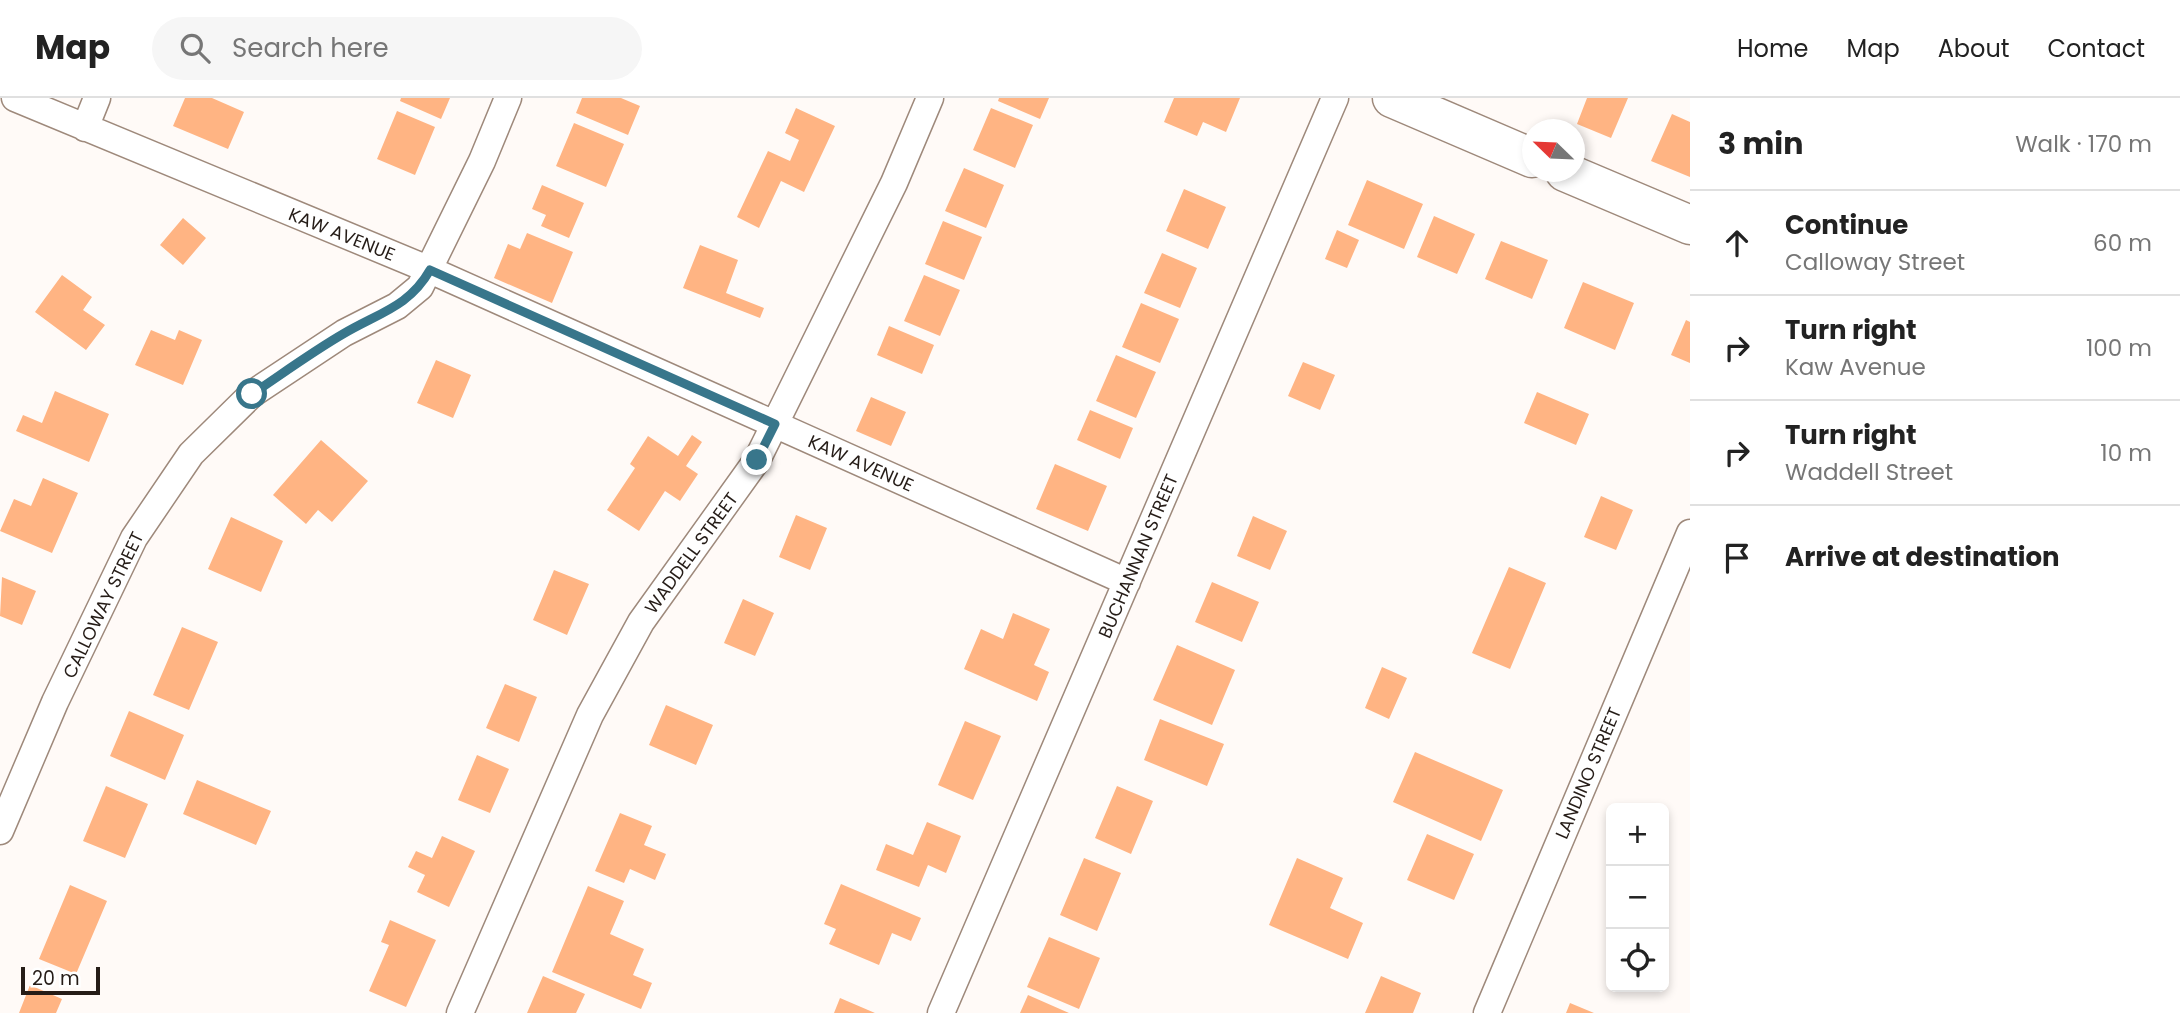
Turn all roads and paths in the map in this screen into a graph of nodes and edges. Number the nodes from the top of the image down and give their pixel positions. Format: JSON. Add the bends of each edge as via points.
{"nodes":[{"id":1,"x":15,"y":98,"type":"edge"},
{"id":2,"x":97,"y":98,"type":"edge"},
{"id":3,"x":508,"y":98,"type":"edge"},
{"id":4,"x":930,"y":98,"type":"edge"},
{"id":5,"x":1335,"y":98,"type":"edge"},
{"id":6,"x":1392,"y":98,"type":"edge"},
{"id":7,"x":85,"y":128,"type":"junction"},
{"id":8,"x":1522,"y":154,"type":"edge"},
{"id":9,"x":1585,"y":180,"type":"edge"},
{"id":10,"x":1690,"y":225,"type":"edge"},
{"id":11,"x":430,"y":270,"type":"junction"},
{"id":12,"x":775,"y":424,"type":"junction"},
{"id":13,"x":1690,"y":533,"type":"edge"},
{"id":14,"x":1127,"y":582,"type":"junction"},
{"id":15,"x":0,"y":831,"type":"edge"},
{"id":16,"x":460,"y":1013,"type":"edge"},
{"id":17,"x":941,"y":1013,"type":"edge"},
{"id":18,"x":1487,"y":1013,"type":"edge"}],
"edges":[{"from":1,"to":7,"type":"street","name":"KAW AVENUE"},
{"from":2,"to":7,"type":"street"},
{"from":3,"to":11,"type":"street","name":"CALLOWAY STREET"},
{"from":4,"to":12,"type":"street","name":"WADDELL STREET","via":[[894,183]]},
{"from":5,"to":14,"type":"street","name":"BUCHANNAN STREET"},
{"from":6,"to":8,"type":"street"},
{"from":7,"to":11,"type":"street","name":"KAW AVENUE"},
{"from":9,"to":10,"type":"street"},
{"from":11,"to":12,"type":"street","name":"KAW AVENUE"},
{"from":11,"to":15,"type":"street","name":"CALLOWAY STREET","via":[[420,288],[397,306],[344,333],[252,394],[191,454],[134,538],[55,702]]},
{"from":12,"to":14,"type":"street","name":"KAW AVENUE"},
{"from":12,"to":16,"type":"street","name":"WADDELL STREET","via":[[757,460],[641,622],[590,715]]},
{"from":13,"to":18,"type":"street","name":"LANDINO STREET"},
{"from":14,"to":17,"type":"street","name":"BUCHANNAN STREET"}]}
